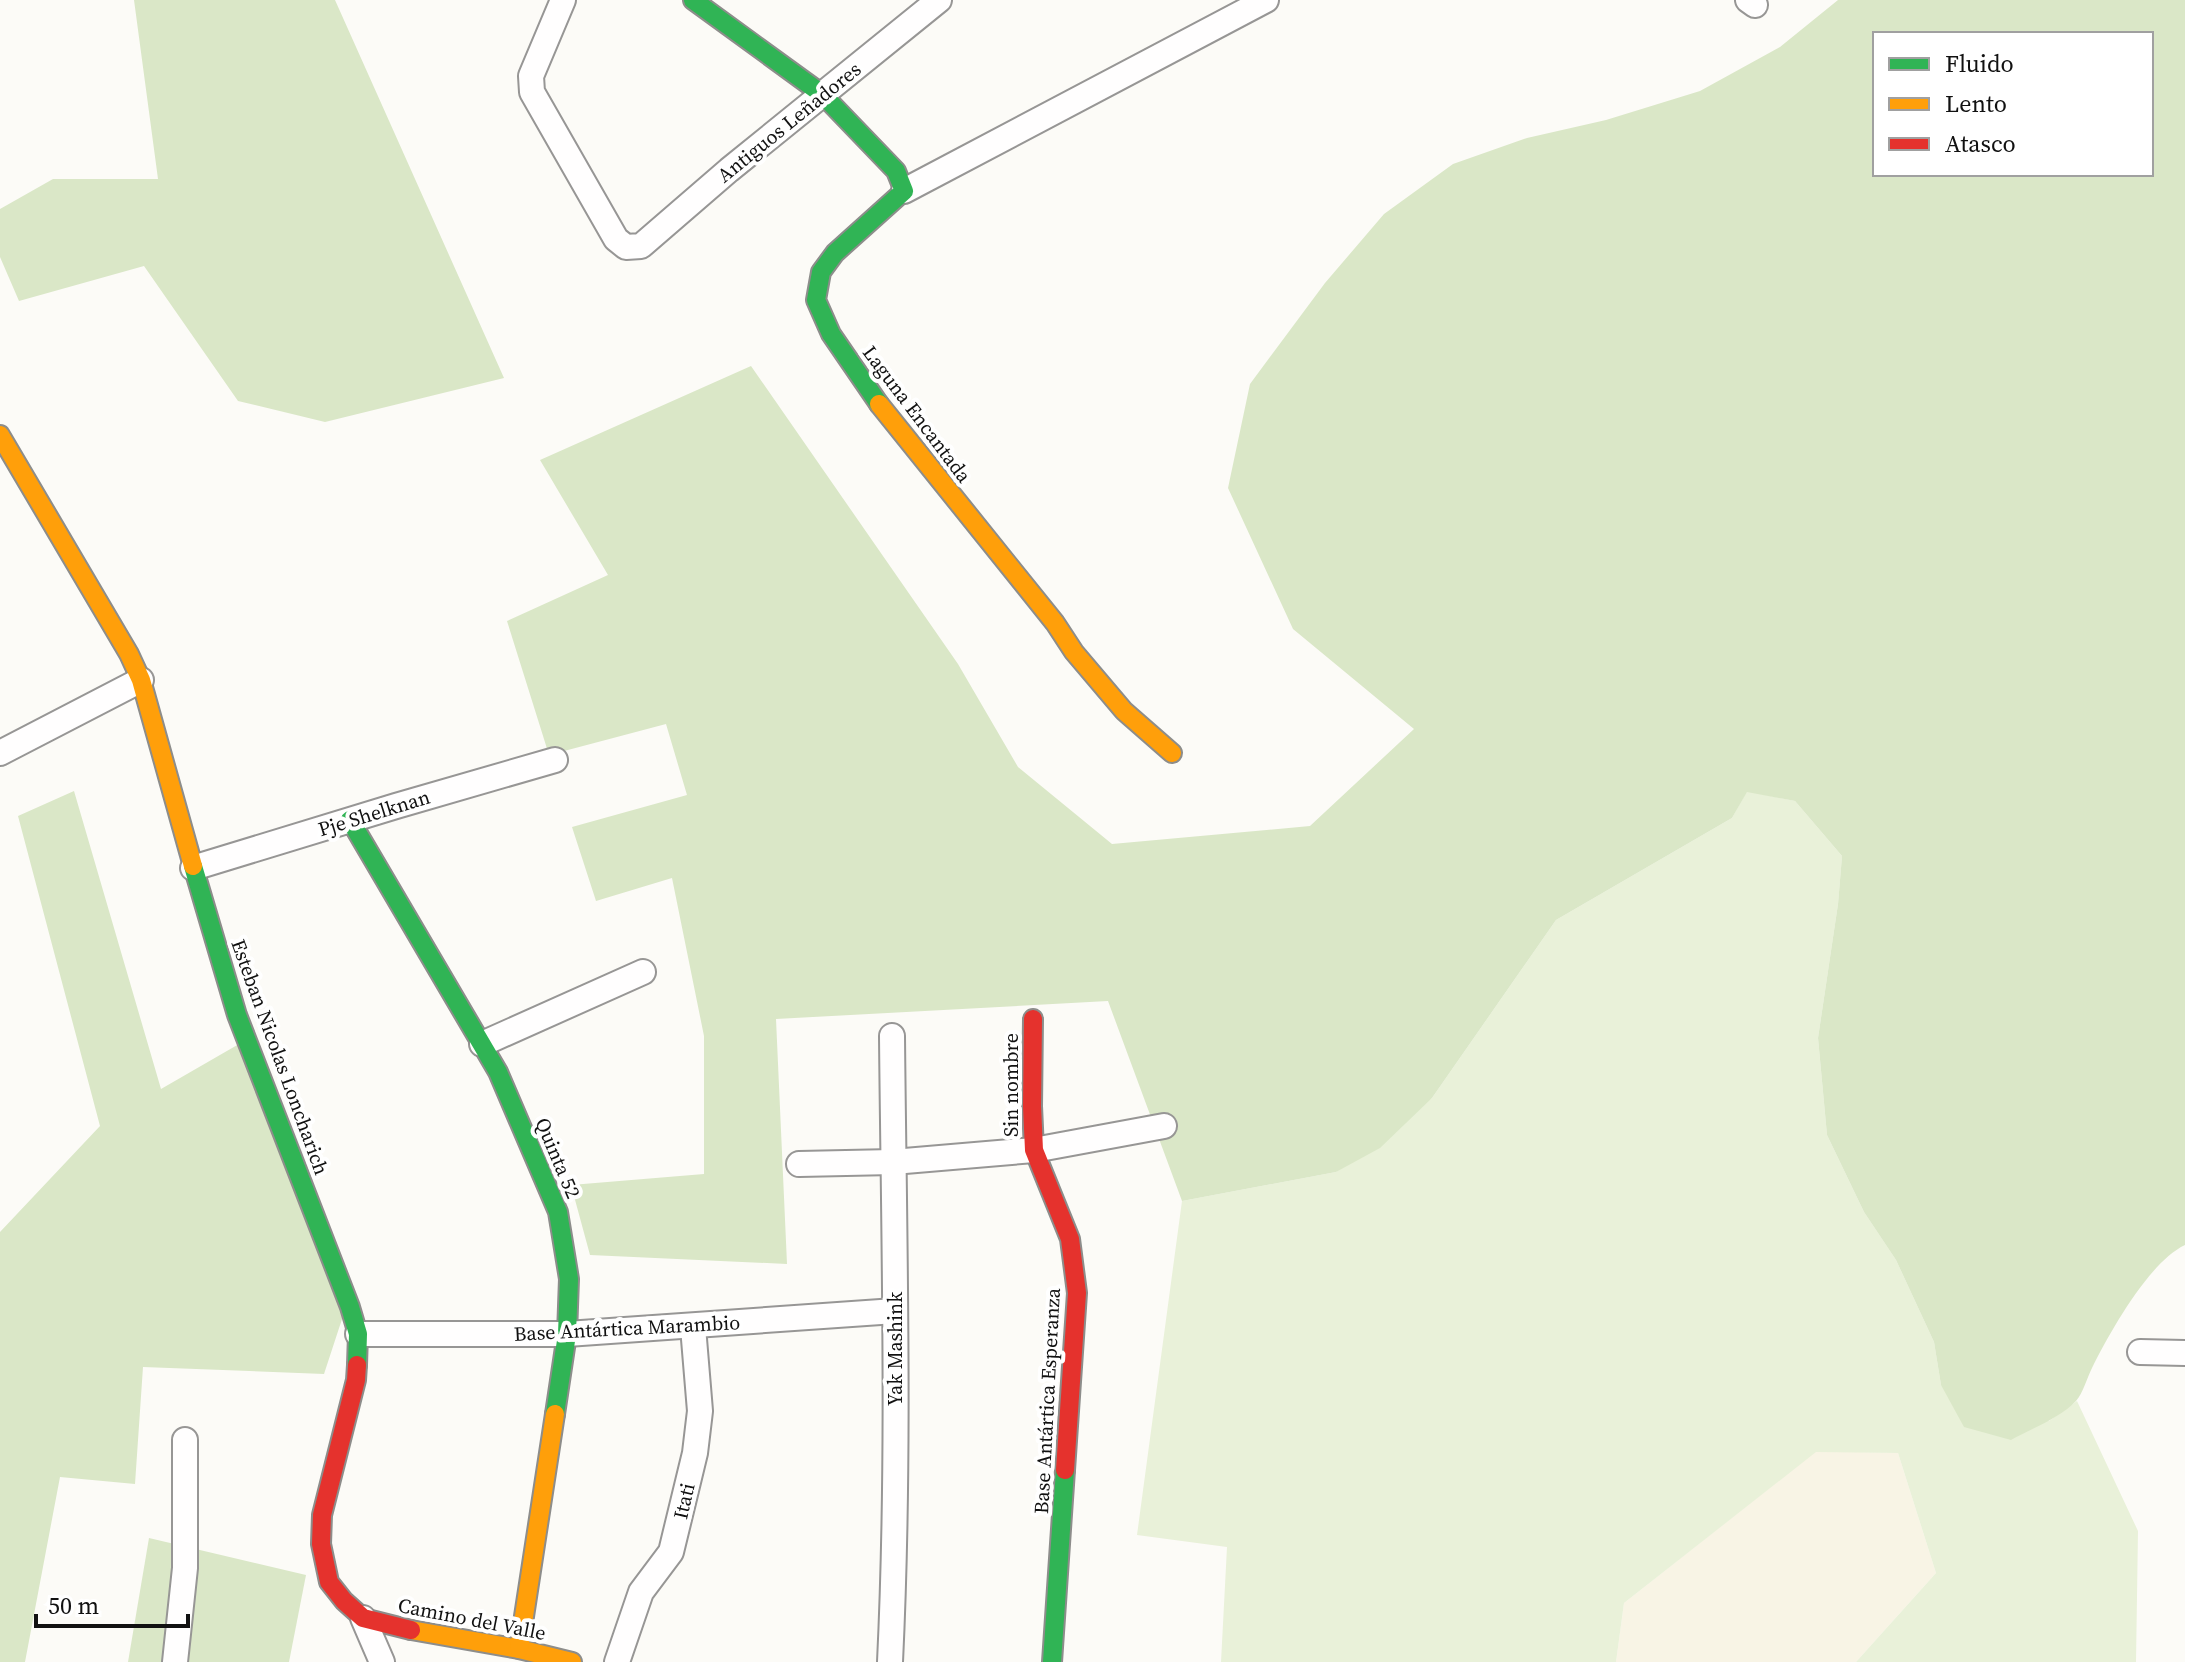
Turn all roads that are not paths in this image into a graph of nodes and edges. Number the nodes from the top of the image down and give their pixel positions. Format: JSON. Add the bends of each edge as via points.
{"nodes":[{"id":1,"x":563,"y":0,"type":"edge"},
{"id":2,"x":693,"y":0,"type":"edge"},
{"id":3,"x":939,"y":0,"type":"edge"},
{"id":4,"x":1266,"y":0,"type":"edge"},
{"id":5,"x":822,"y":94,"type":"junction"},
{"id":6,"x":904,"y":191,"type":"junction"},
{"id":7,"x":0,"y":435,"type":"edge"},
{"id":8,"x":141,"y":680,"type":"junction"},
{"id":9,"x":0,"y":753,"type":"edge"},
{"id":10,"x":1172,"y":753,"type":"dead end"},
{"id":11,"x":555,"y":760,"type":"dead end"},
{"id":12,"x":350,"y":820,"type":"junction"},
{"id":13,"x":193,"y":868,"type":"junction"},
{"id":14,"x":643,"y":972,"type":"dead end"},
{"id":15,"x":1033,"y":1019,"type":"dead end"},
{"id":16,"x":892,"y":1036,"type":"dead end"},
{"id":17,"x":482,"y":1044,"type":"junction"},
{"id":18,"x":1164,"y":1126,"type":"dead end"},
{"id":19,"x":1034,"y":1150,"type":"junction"},
{"id":20,"x":893,"y":1162,"type":"junction"},
{"id":21,"x":799,"y":1164,"type":"dead end"},
{"id":22,"x":895,"y":1311,"type":"junction"},
{"id":23,"x":693,"y":1327,"type":"junction"},
{"id":24,"x":358,"y":1334,"type":"junction"},
{"id":25,"x":567,"y":1334,"type":"junction"},
{"id":26,"x":2140,"y":1352,"type":"dead end"},
{"id":27,"x":2185,"y":1353,"type":"edge"},
{"id":28,"x":185,"y":1440,"type":"dead end"},
{"id":29,"x":363,"y":1618,"type":"junction"},
{"id":30,"x":519,"y":1649,"type":"junction"},
{"id":31,"x":175,"y":1662,"type":"edge"},
{"id":32,"x":382,"y":1662,"type":"edge"},
{"id":33,"x":572,"y":1662,"type":"edge"},
{"id":34,"x":617,"y":1662,"type":"edge"},
{"id":35,"x":890,"y":1662,"type":"edge"},
{"id":36,"x":1052,"y":1662,"type":"edge"}],
"edges":[{"from":1,"to":5,"type":"street","name":"Antiguos Leñadores","via":[[531,76],[532,92],[616,239],[626,247],[641,246]]},
{"from":2,"to":5,"type":"street"},
{"from":3,"to":5,"type":"street","name":"Antiguos Leñadores"},
{"from":4,"to":6,"type":"street"},
{"from":5,"to":6,"type":"street","via":[[896,171]]},
{"from":6,"to":10,"type":"street","name":"Laguna Encantada","via":[[821,272],[816,300],[831,334],[888,417],[1074,652],[1124,711]]},
{"from":7,"to":8,"type":"street","name":"Esteban Nicolas Loncharich"},
{"from":8,"to":9,"type":"street"},
{"from":8,"to":13,"type":"street","name":"Esteban Nicolas Loncharich"},
{"from":11,"to":12,"type":"street","name":"Pje Shelknan"},
{"from":12,"to":13,"type":"street","name":"Pje Shelknan"},
{"from":12,"to":17,"type":"street","name":"Quinta 52"},
{"from":13,"to":24,"type":"street","name":"Esteban Nicolas Loncharich","via":[[237,1015]]},
{"from":14,"to":17,"type":"street"},
{"from":15,"to":19,"type":"street","name":"Sin nombre"},
{"from":16,"to":20,"type":"street","name":"Yak Mashink"},
{"from":17,"to":25,"type":"street","name":"Quinta 52","via":[[558,1212],[569,1279]]},
{"from":18,"to":19,"type":"street"},
{"from":19,"to":20,"type":"street"},
{"from":19,"to":36,"type":"street","name":"Base Antártica Esperanza","via":[[1070,1239],[1077,1293]]},
{"from":20,"to":21,"type":"street"},
{"from":20,"to":22,"type":"street","name":"Yak Mashink"},
{"from":22,"to":23,"type":"street","name":"Base Antártica Marambio"},
{"from":22,"to":35,"type":"street","name":"Yak Mashink"},
{"from":23,"to":25,"type":"street","name":"Base Antártica Marambio"},
{"from":23,"to":34,"type":"street","name":"Itati","via":[[700,1411],[695,1453],[671,1552],[641,1592]]},
{"from":24,"to":25,"type":"street","name":"Base Antártica Marambio"},
{"from":24,"to":29,"type":"street","name":"Esteban Nicolas Loncharich","via":[[356,1380],[322,1515],[321,1544],[329,1582]]},
{"from":25,"to":30,"type":"street","name":"Quinta 52"},
{"from":26,"to":27,"type":"street"},
{"from":28,"to":31,"type":"street","via":[[185,1568]]},
{"from":29,"to":30,"type":"street","name":"Camino del Valle"},
{"from":29,"to":32,"type":"street"},
{"from":30,"to":33,"type":"street","name":"Camino del Valle"}]}
